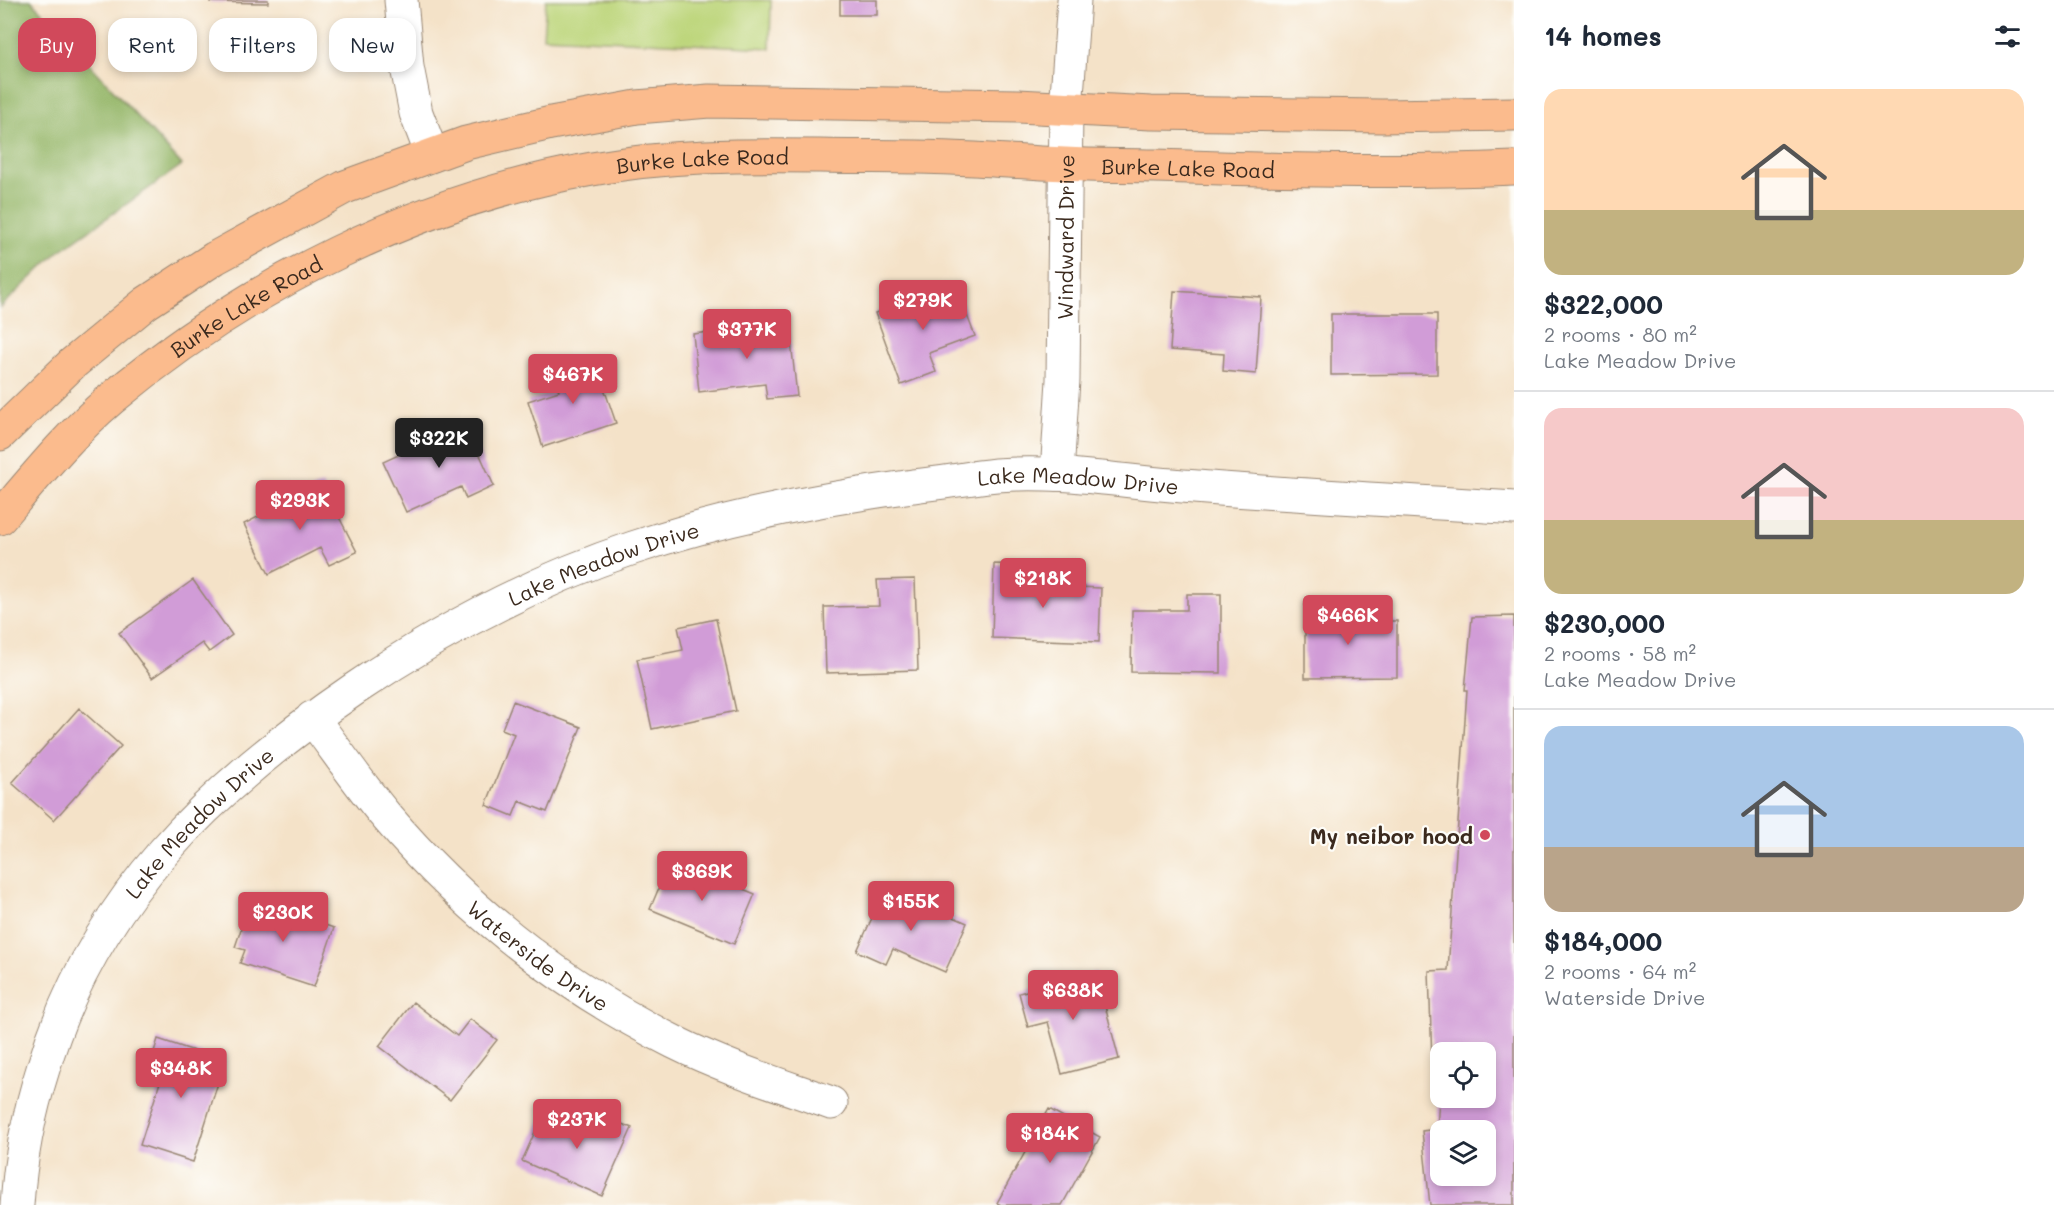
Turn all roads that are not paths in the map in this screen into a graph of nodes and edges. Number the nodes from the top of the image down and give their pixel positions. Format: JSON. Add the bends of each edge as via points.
{"nodes":[{"id":1,"x":401,"y":0,"type":"edge"},
{"id":2,"x":1074,"y":0,"type":"edge"},
{"id":3,"x":1066,"y":109,"type":"junction"},
{"id":4,"x":1514,"y":114,"type":"edge"},
{"id":5,"x":432,"y":155,"type":"junction"},
{"id":6,"x":1066,"y":164,"type":"junction"},
{"id":7,"x":1514,"y":168,"type":"edge"},
{"id":8,"x":0,"y":434,"type":"edge"},
{"id":9,"x":1057,"y":474,"type":"junction"},
{"id":10,"x":1514,"y":508,"type":"edge"},
{"id":11,"x":0,"y":518,"type":"edge"},
{"id":12,"x":312,"y":718,"type":"junction"},
{"id":13,"x":831,"y":1103,"type":"dead end"},
{"id":14,"x":17,"y":1205,"type":"edge"}],
"edges":[{"from":1,"to":5,"type":"street","via":[[407,68],[416,112]]},
{"from":2,"to":3,"type":"street","name":"Windward Drive"},
{"from":3,"to":4,"type":"main road","via":[[1151,114]]},
{"from":3,"to":5,"type":"main road","via":[[709,101],[637,107],[561,121]]},
{"from":3,"to":6,"type":"street","name":"Windward Drive"},
{"from":5,"to":8,"type":"main road","via":[[345,188],[215,258],[138,309],[72,364]]},
{"from":6,"to":7,"type":"main road","name":"Burke Lake Road","via":[[1404,172]]},
{"from":6,"to":9,"type":"street","name":"Windward Drive","via":[[1063,380]]},
{"from":6,"to":11,"type":"main road","name":"Burke Lake Road","via":[[946,158],[693,156],[594,168],[528,182],[435,211],[391,228],[256,296],[189,340],[110,401],[45,464]]},
{"from":9,"to":10,"type":"street","name":"Lake Meadow Drive"},
{"from":9,"to":12,"type":"street","name":"Lake Meadow Drive","via":[[999,475],[770,509],[630,549],[564,574],[473,617],[396,661]]},
{"from":12,"to":13,"type":"street","name":"Waterside Drive","via":[[385,815],[437,872],[493,924],[542,962],[673,1042]]},
{"from":12,"to":14,"type":"street","name":"Lake Meadow Drive","via":[[187,825],[148,868],[89,955],[51,1041],[36,1091]]}]}
